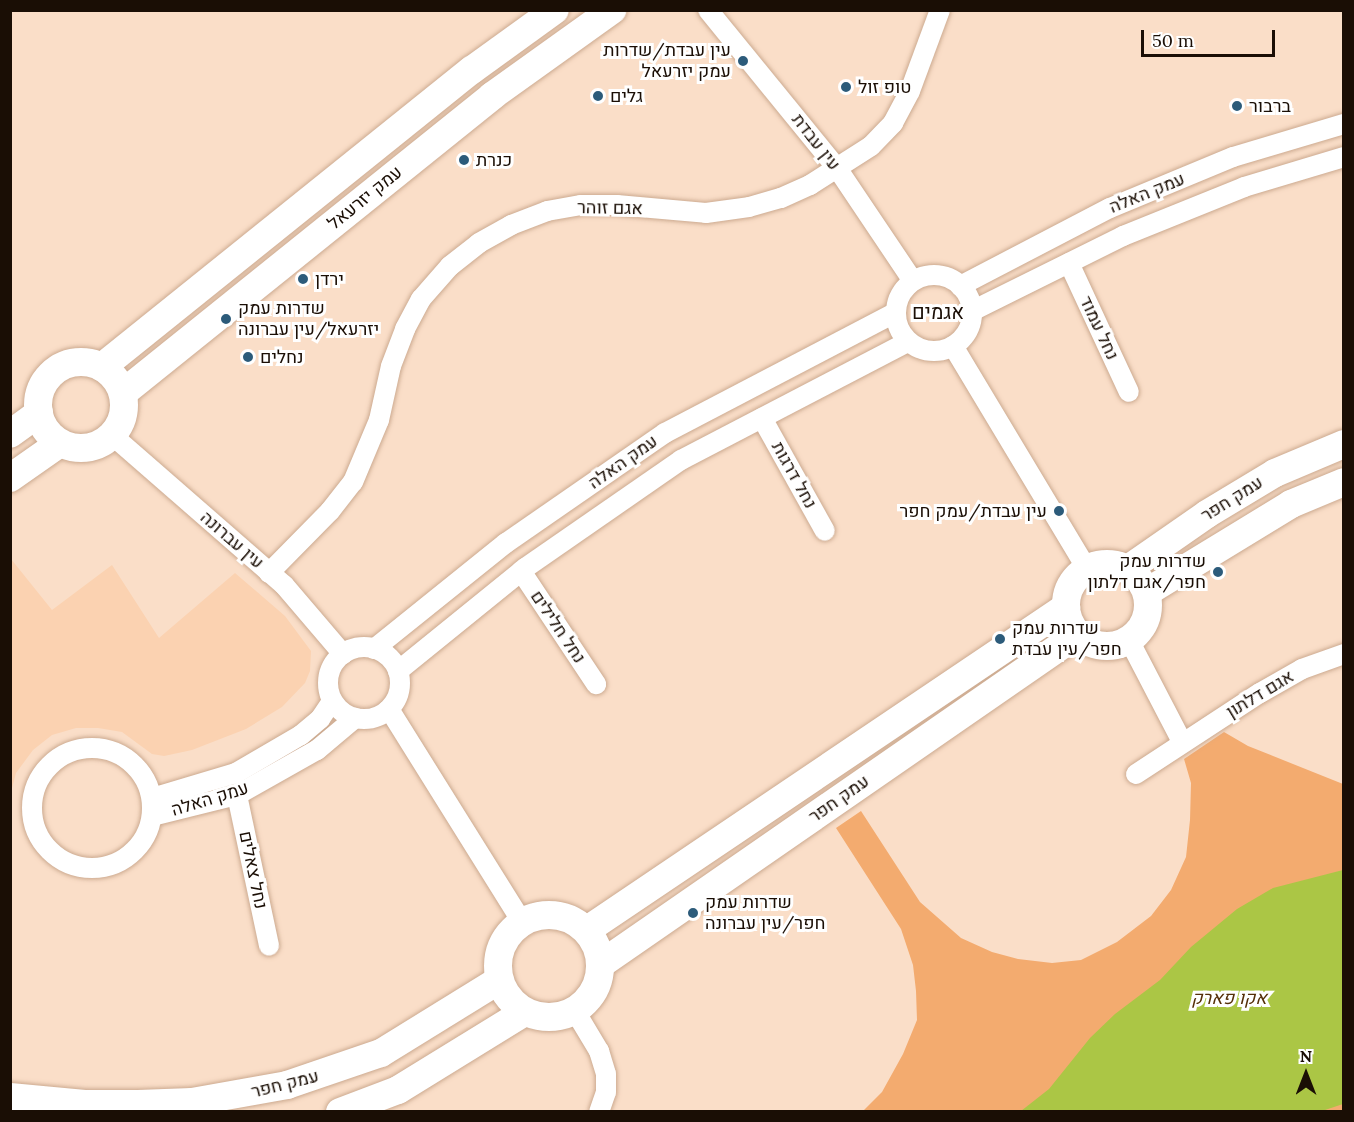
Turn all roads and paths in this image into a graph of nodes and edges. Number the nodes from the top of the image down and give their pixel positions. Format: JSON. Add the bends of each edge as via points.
{"nodes":[{"id":1,"x":555,"y":10,"type":"edge"},
{"id":2,"x":612,"y":10,"type":"edge"},
{"id":3,"x":708,"y":10,"type":"edge"},
{"id":4,"x":939,"y":10,"type":"edge"},
{"id":5,"x":1344,"y":124,"type":"edge"},
{"id":6,"x":1344,"y":157,"type":"edge"},
{"id":7,"x":837,"y":168,"type":"junction"},
{"id":8,"x":1069,"y":263,"type":"junction"},
{"id":9,"x":913,"y":280,"type":"junction"},
{"id":10,"x":960,"y":285,"type":"junction"},
{"id":11,"x":972,"y":311,"type":"junction"},
{"id":12,"x":895,"y":313,"type":"junction"},
{"id":13,"x":908,"y":342,"type":"junction"},
{"id":14,"x":953,"y":346,"type":"junction"},
{"id":15,"x":102,"y":367,"type":"junction"},
{"id":16,"x":1129,"y":392,"type":"dead end"},
{"id":17,"x":123,"y":393,"type":"junction"},
{"id":18,"x":39,"y":413,"type":"junction"},
{"id":19,"x":762,"y":418,"type":"junction"},
{"id":20,"x":10,"y":434,"type":"edge"},
{"id":21,"x":112,"y":435,"type":"junction"},
{"id":22,"x":60,"y":443,"type":"junction"},
{"id":23,"x":1344,"y":444,"type":"edge"},
{"id":24,"x":10,"y":478,"type":"edge"},
{"id":25,"x":1344,"y":482,"type":"edge"},
{"id":26,"x":825,"y":531,"type":"dead end"},
{"id":27,"x":1087,"y":569,"type":"junction"},
{"id":28,"x":1128,"y":569,"type":"junction"},
{"id":29,"x":521,"y":571,"type":"junction"},
{"id":30,"x":269,"y":573,"type":"junction"},
{"id":31,"x":1147,"y":592,"type":"junction"},
{"id":32,"x":1066,"y":607,"type":"junction"},
{"id":33,"x":1078,"y":634,"type":"junction"},
{"id":34,"x":1129,"y":640,"type":"junction"},
{"id":35,"x":374,"y":649,"type":"junction"},
{"id":36,"x":343,"y":654,"type":"junction"},
{"id":37,"x":1344,"y":654,"type":"edge"},
{"id":38,"x":398,"y":671,"type":"junction"},
{"id":39,"x":596,"y":684,"type":"dead end"},
{"id":40,"x":332,"y":701,"type":"junction"},
{"id":41,"x":389,"y":709,"type":"junction"},
{"id":42,"x":355,"y":718,"type":"junction"},
{"id":43,"x":1182,"y":742,"type":"junction"},
{"id":44,"x":1136,"y":774,"type":"dead end"},
{"id":45,"x":237,"y":795,"type":"junction"},
{"id":46,"x":152,"y":807,"type":"junction"},
{"id":47,"x":522,"y":922,"type":"junction"},
{"id":48,"x":587,"y":930,"type":"junction"},
{"id":49,"x":269,"y":946,"type":"dead end"},
{"id":50,"x":601,"y":964,"type":"junction"},
{"id":51,"x":499,"y":980,"type":"junction"},
{"id":52,"x":575,"y":1011,"type":"junction"},
{"id":53,"x":525,"y":1012,"type":"junction"},
{"id":54,"x":10,"y":1097,"type":"edge"},
{"id":55,"x":340,"y":1112,"type":"edge"},
{"id":56,"x":599,"y":1112,"type":"edge"}],
"edges":[{"from":1,"to":15,"type":"street","name":"עמק יזרעאל","via":[[472,70]]},
{"from":2,"to":17,"type":"street","name":"עמק יזרעאל","via":[[492,96]]},
{"from":3,"to":7,"type":"street","name":"עין עבדת"},
{"from":4,"to":7,"type":"street","name":"אגם זוהר","via":[[910,91],[894,123],[871,146]]},
{"from":5,"to":10,"type":"street","name":"עמק האלה","via":[[1233,158],[1110,207]]},
{"from":6,"to":8,"type":"street","name":"עמק האלה","via":[[1244,187],[1123,236]]},
{"from":7,"to":9,"type":"street","name":"עין עבדת"},
{"from":7,"to":30,"type":"street","name":"אגם זוהר","via":[[791,194],[749,207],[706,213],[581,205],[547,211],[479,243],[450,266],[421,299],[405,329],[391,366],[380,420],[353,482]]},
{"from":8,"to":11,"type":"street","name":"עמק האלה"},
{"from":8,"to":16,"type":"street","name":"נחל עמוד"},
{"from":9,"to":10,"type":"street","via":[[938,275]]},
{"from":9,"to":12,"type":"street","via":[[902,291]]},
{"from":10,"to":11,"type":"street","via":[[969,297]]},
{"from":11,"to":14,"type":"street","via":[[968,331]]},
{"from":12,"to":13,"type":"street","via":[[896,324]]},
{"from":12,"to":35,"type":"street","name":"עמק האלה","via":[[665,433],[506,543]]},
{"from":13,"to":14,"type":"street","via":[[935,352]]},
{"from":13,"to":19,"type":"street","name":"עמק האלה"},
{"from":14,"to":27,"type":"street"},
{"from":15,"to":17,"type":"street","via":[[118,382]]},
{"from":15,"to":18,"type":"street","via":[[79,362],[56,370],[41,389]]},
{"from":17,"to":21,"type":"street","via":[[123,415]]},
{"from":18,"to":20,"type":"street"},
{"from":18,"to":22,"type":"street","via":[[48,433]]},
{"from":19,"to":26,"type":"street","name":"נחל דרגות"},
{"from":19,"to":29,"type":"street","name":"עמק האלה","via":[[681,460]]},
{"from":21,"to":22,"type":"street","via":[[93,447]]},
{"from":21,"to":30,"type":"street","name":"עין עברונה"},
{"from":22,"to":24,"type":"street"},
{"from":23,"to":28,"type":"street","name":"עמק חפר","via":[[1275,473]]},
{"from":25,"to":31,"type":"street","name":"עמק חפר","via":[[1291,504]]},
{"from":27,"to":28,"type":"street","via":[[1109,564]]},
{"from":27,"to":32,"type":"street","via":[[1071,585]]},
{"from":28,"to":31,"type":"street"},
{"from":29,"to":38,"type":"street","name":"עמק האלה"},
{"from":29,"to":39,"type":"street","name":"נחל חלילים"},
{"from":30,"to":36,"type":"street","name":"עין עברונה"},
{"from":31,"to":34,"type":"street","via":[[1149,603],[1144,624]]},
{"from":32,"to":33,"type":"street"},
{"from":32,"to":48,"type":"street","name":"עמק חפר"},
{"from":33,"to":34,"type":"street","via":[[1087,641],[1108,646]]},
{"from":33,"to":50,"type":"street","name":"עמק חפר"},
{"from":34,"to":43,"type":"street"},
{"from":35,"to":36,"type":"street","via":[[358,648]]},
{"from":35,"to":38,"type":"street","via":[[384,654]]},
{"from":36,"to":40,"type":"street","via":[[330,671]]},
{"from":37,"to":43,"type":"street","name":"אגם דלתון","via":[[1302,669]]},
{"from":38,"to":41,"type":"street","via":[[399,692]]},
{"from":40,"to":42,"type":"street"},
{"from":40,"to":46,"type":"street","name":"עמק האלה","via":[[320,719],[301,735],[236,773]]},
{"from":41,"to":42,"type":"street","via":[[371,718]]},
{"from":41,"to":47,"type":"street"},
{"from":42,"to":45,"type":"street","name":"עמק האלה","via":[[317,750]]},
{"from":43,"to":44,"type":"street","name":"אגם דלתון"},
{"from":45,"to":46,"type":"street","name":"עמק האלה"},
{"from":45,"to":49,"type":"street","name":"נחל צאלים"},
{"from":46,"to":46,"type":"street","via":[[147,783],[135,766],[119,753],[99,747],[78,749],[59,757],[44,770],[34,789],[31,809],[35,829],[46,847],[62,860],[81,867],[102,867],[138,848],[148,830]]},
{"from":47,"to":48,"type":"street","via":[[538,915],[556,915]]},
{"from":47,"to":51,"type":"street","via":[[511,930],[498,954]]},
{"from":48,"to":50,"type":"street"},
{"from":50,"to":52,"type":"street","via":[[594,991]]},
{"from":51,"to":53,"type":"street","via":[[504,993]]},
{"from":51,"to":54,"type":"street","name":"עמק חפר","via":[[381,1053],[287,1085],[192,1102],[85,1104]]},
{"from":52,"to":53,"type":"street","via":[[559,1017]]},
{"from":52,"to":56,"type":"street","via":[[599,1051],[606,1074],[606,1092]]},
{"from":53,"to":55,"type":"street","via":[[398,1090]]}]}
